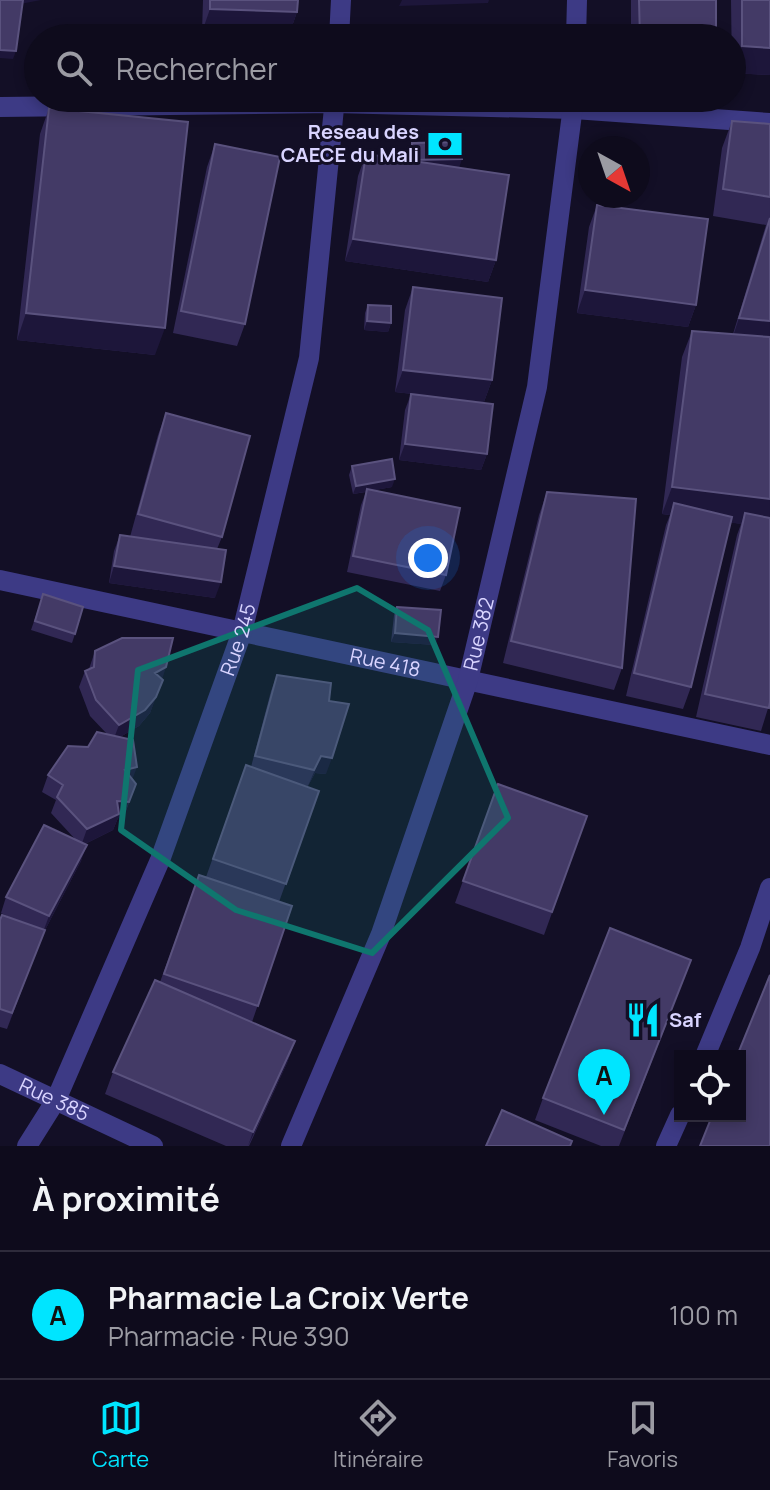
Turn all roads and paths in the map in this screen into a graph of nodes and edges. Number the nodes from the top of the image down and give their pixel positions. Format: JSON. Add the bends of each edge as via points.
{"nodes":[{"id":1,"x":341,"y":0,"type":"edge"},
{"id":2,"x":577,"y":0,"type":"edge"},
{"id":3,"x":340,"y":24,"type":"edge"},
{"id":4,"x":576,"y":24,"type":"edge"},
{"id":5,"x":0,"y":107,"type":"edge"},
{"id":6,"x":24,"y":107,"type":"edge"},
{"id":7,"x":333,"y":112,"type":"edge"},
{"id":8,"x":573,"y":112,"type":"edge"},
{"id":9,"x":657,"y":112,"type":"edge"},
{"id":10,"x":770,"y":123,"type":"edge"},
{"id":11,"x":0,"y":580,"type":"edge"},
{"id":12,"x":242,"y":632,"type":"junction"},
{"id":13,"x":468,"y":680,"type":"junction"},
{"id":14,"x":770,"y":745,"type":"edge"},
{"id":15,"x":770,"y":888,"type":"edge"},
{"id":16,"x":708,"y":1050,"type":"edge"},
{"id":17,"x":0,"y":1074,"type":"edge"},
{"id":18,"x":56,"y":1100,"type":"junction"},
{"id":19,"x":677,"y":1122,"type":"edge"},
{"id":20,"x":27,"y":1146,"type":"edge"},
{"id":21,"x":153,"y":1146,"type":"edge"},
{"id":22,"x":291,"y":1146,"type":"edge"},
{"id":23,"x":666,"y":1146,"type":"edge"}],
"edges":[{"from":1,"to":3,"type":"street"},
{"from":2,"to":4,"type":"street"},
{"from":5,"to":6,"type":"street"},
{"from":7,"to":12,"type":"street","name":"Rue 245","via":[[309,358]]},
{"from":8,"to":13,"type":"street","name":"Rue 382","via":[[537,387]]},
{"from":9,"to":10,"type":"street"},
{"from":11,"to":12,"type":"street","name":"Rue 418"},
{"from":12,"to":13,"type":"street","name":"Rue 418"},
{"from":12,"to":18,"type":"street","name":"Rue 245","via":[[160,860]]},
{"from":13,"to":14,"type":"street","name":"Rue 418"},
{"from":13,"to":22,"type":"street","name":"Rue 382","via":[[381,934]]},
{"from":15,"to":16,"type":"street"},
{"from":17,"to":18,"type":"street","name":"Rue 385"},
{"from":18,"to":20,"type":"street","name":"Rue 245"},
{"from":18,"to":21,"type":"street","name":"Rue 385"},
{"from":19,"to":23,"type":"street"}]}
